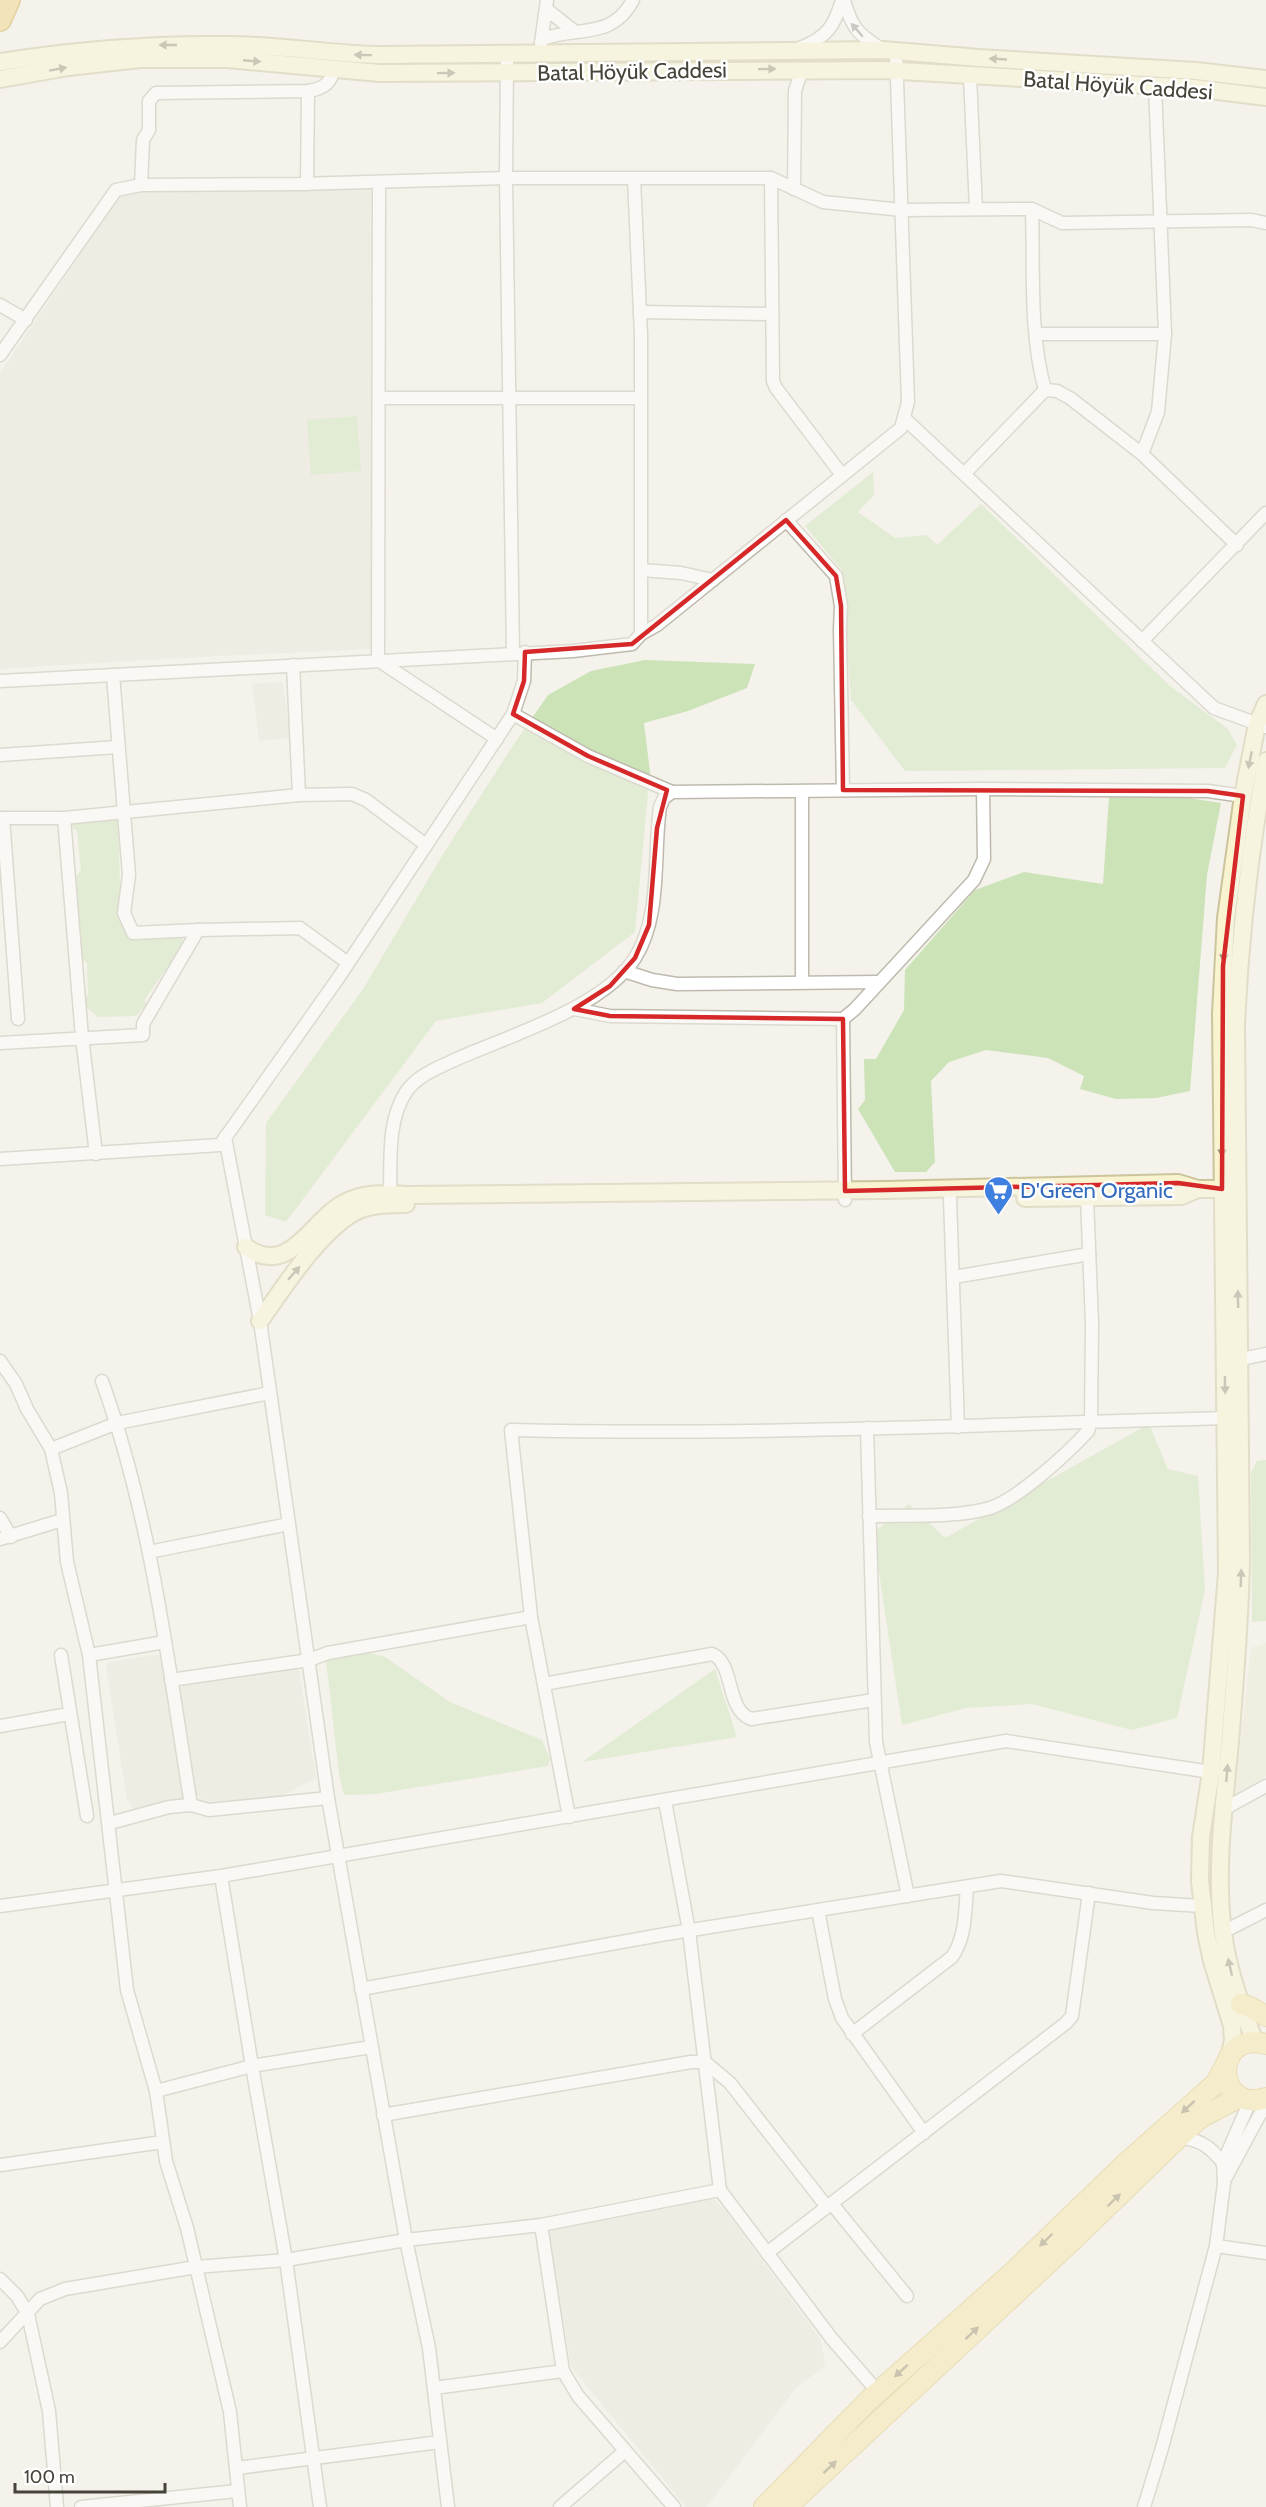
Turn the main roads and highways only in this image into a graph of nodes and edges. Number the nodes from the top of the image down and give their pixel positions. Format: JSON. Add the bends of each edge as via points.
{"nodes":[{"id":1,"x":9,"y":0,"type":"edge"},
{"id":2,"x":0,"y":20,"type":"edge"},
{"id":3,"x":1240,"y":2004,"type":"road end"},
{"id":4,"x":1266,"y":2016,"type":"edge"},
{"id":5,"x":1263,"y":2043,"type":"edge"},
{"id":6,"x":1228,"y":2059,"type":"junction"},
{"id":7,"x":1256,"y":2100,"type":"edge"},
{"id":8,"x":764,"y":2507,"type":"edge"},
{"id":9,"x":787,"y":2507,"type":"edge"}],
"edges":[{"from":1,"to":2,"type":"highway"},
{"from":3,"to":4,"type":"main road"},
{"from":5,"to":6,"type":"main road","via":[[1237,2048]]},
{"from":6,"to":7,"type":"main road","via":[[1228,2083]]},
{"from":6,"to":8,"type":"main road","one_way":true,"via":[[1216,2083],[878,2392]]},
{"from":9,"to":7,"type":"main road","one_way":true,"via":[[1200,2118]]}]}
